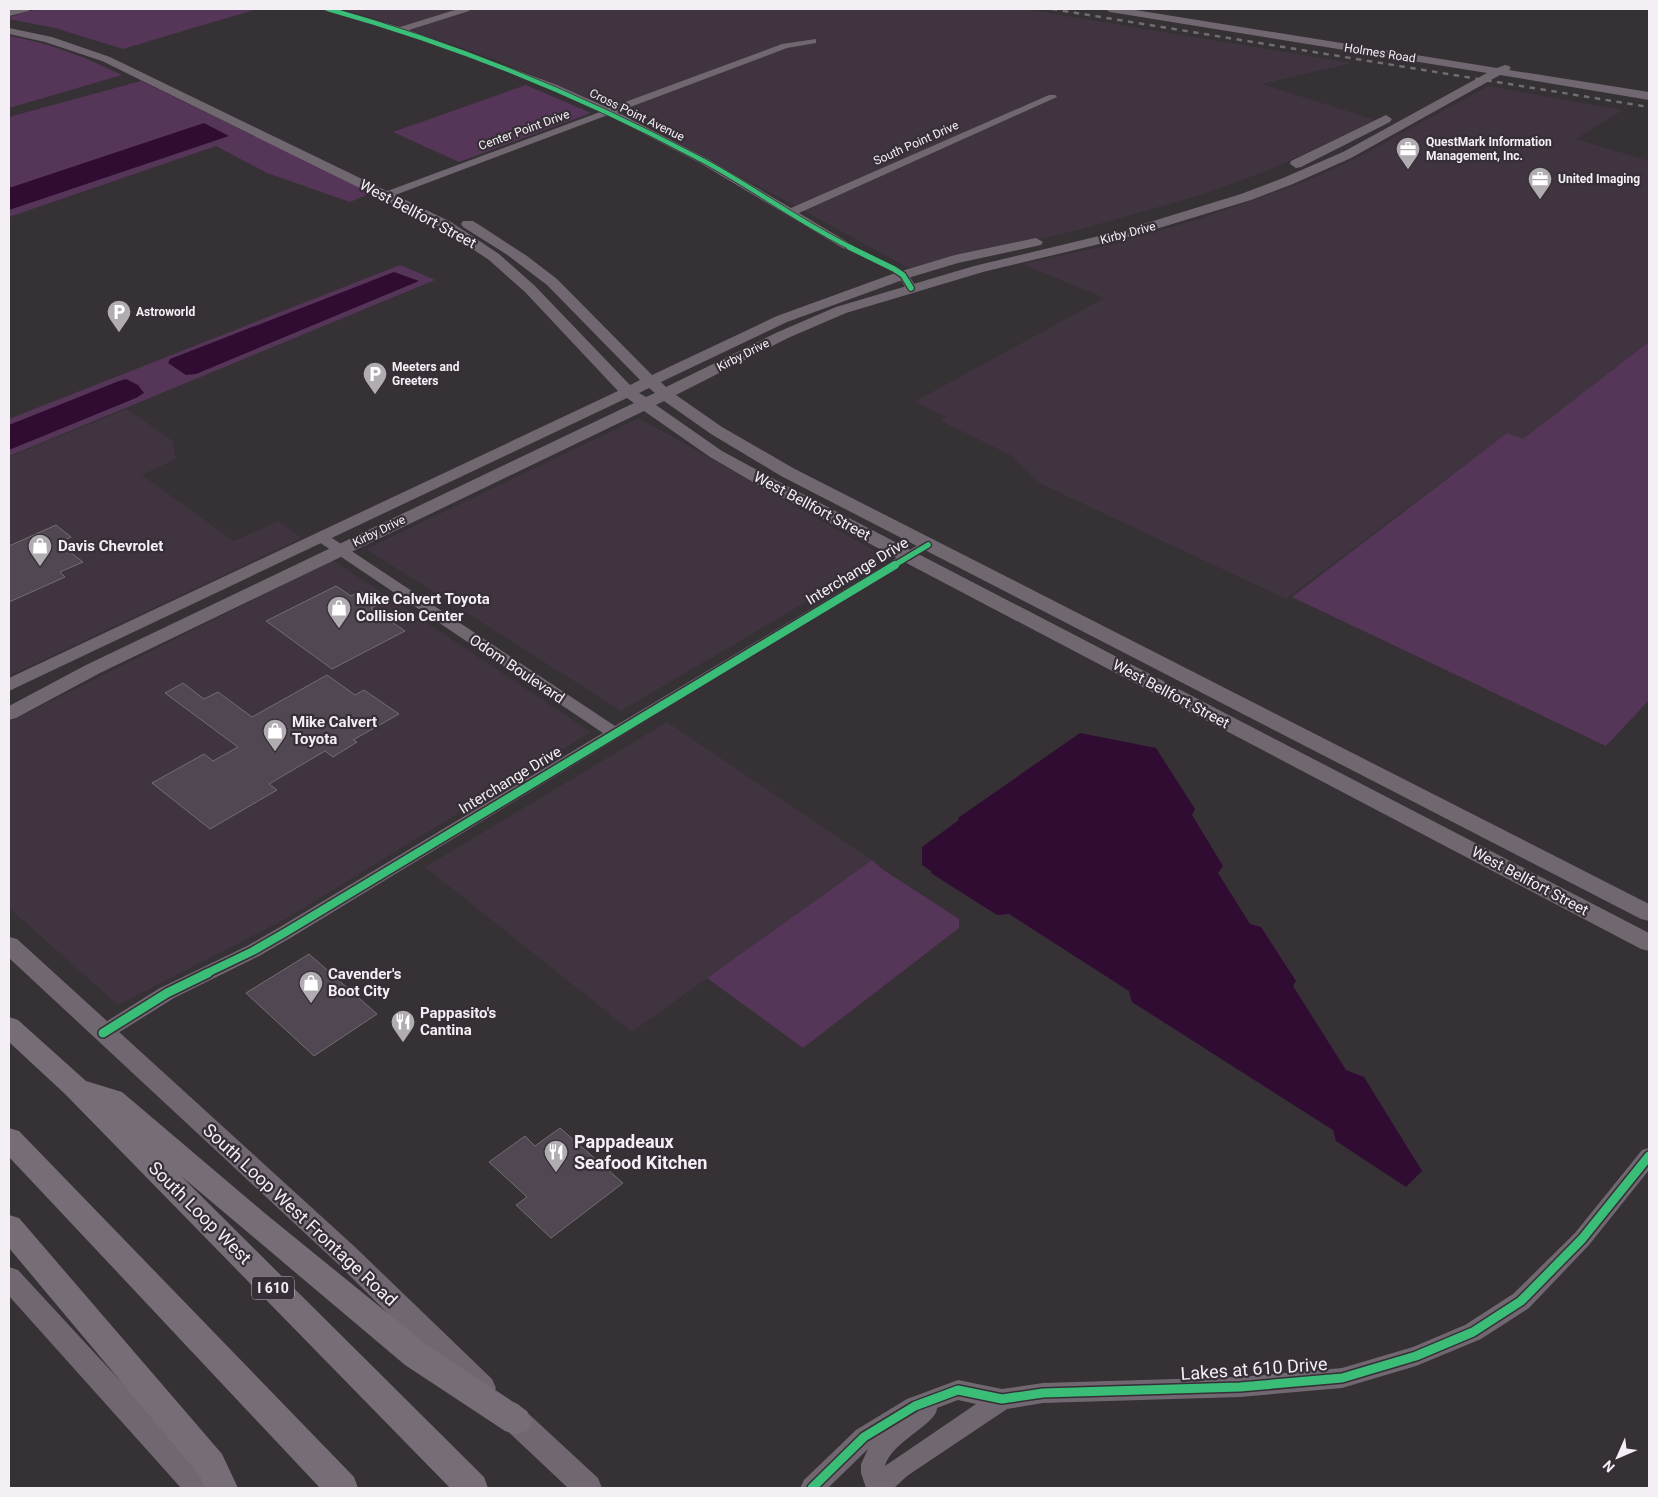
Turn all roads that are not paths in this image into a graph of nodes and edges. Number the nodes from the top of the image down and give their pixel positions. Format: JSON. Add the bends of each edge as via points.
{"nodes":[{"id":1,"x":25,"y":9,"type":"edge"},
{"id":2,"x":328,"y":9,"type":"edge"},
{"id":3,"x":466,"y":9,"type":"edge"},
{"id":4,"x":1110,"y":9,"type":"edge"},
{"id":5,"x":1140,"y":9,"type":"edge"},
{"id":6,"x":9,"y":13,"type":"edge"},
{"id":7,"x":9,"y":25,"type":"edge"},
{"id":8,"x":399,"y":30,"type":"junction"},
{"id":9,"x":9,"y":31,"type":"edge"},
{"id":10,"x":1288,"y":35,"type":"junction"},
{"id":11,"x":813,"y":41,"type":"dead end"},
{"id":12,"x":1481,"y":67,"type":"junction"},
{"id":13,"x":1502,"y":71,"type":"junction"},
{"id":14,"x":1649,"y":91,"type":"edge"},
{"id":15,"x":1649,"y":96,"type":"edge"},
{"id":16,"x":1052,"y":97,"type":"dead end"},
{"id":17,"x":609,"y":112,"type":"junction"},
{"id":18,"x":1376,"y":124,"type":"junction"},
{"id":19,"x":1394,"y":130,"type":"junction"},
{"id":20,"x":1288,"y":167,"type":"dead end"},
{"id":21,"x":1270,"y":173,"type":"dead end"},
{"id":22,"x":1288,"y":181,"type":"junction"},
{"id":23,"x":1233,"y":187,"type":"dead end"},
{"id":24,"x":400,"y":190,"type":"junction"},
{"id":25,"x":386,"y":195,"type":"junction"},
{"id":26,"x":1184,"y":204,"type":"junction"},
{"id":27,"x":791,"y":212,"type":"junction"},
{"id":28,"x":1200,"y":212,"type":"junction"},
{"id":29,"x":1058,"y":237,"type":"junction"},
{"id":30,"x":1073,"y":247,"type":"junction"},
{"id":31,"x":897,"y":277,"type":"junction"},
{"id":32,"x":552,"y":282,"type":"junction"},
{"id":33,"x":911,"y":288,"type":"junction"},
{"id":34,"x":530,"y":289,"type":"junction"},
{"id":35,"x":630,"y":362,"type":"junction"},
{"id":36,"x":684,"y":366,"type":"junction"},
{"id":37,"x":650,"y":382,"type":"junction"},
{"id":38,"x":628,"y":392,"type":"junction"},
{"id":39,"x":664,"y":394,"type":"junction"},
{"id":40,"x":645,"y":404,"type":"junction"},
{"id":41,"x":787,"y":472,"type":"junction"},
{"id":42,"x":764,"y":482,"type":"junction"},
{"id":43,"x":321,"y":537,"type":"junction"},
{"id":44,"x":928,"y":544,"type":"junction"},
{"id":45,"x":340,"y":550,"type":"junction"},
{"id":46,"x":908,"y":557,"type":"junction"},
{"id":47,"x":1096,"y":631,"type":"junction"},
{"id":48,"x":1077,"y":645,"type":"junction"},
{"id":49,"x":74,"y":654,"type":"junction"},
{"id":50,"x":93,"y":669,"type":"junction"},
{"id":51,"x":9,"y":685,"type":"edge"},
{"id":52,"x":1254,"y":712,"type":"junction"},
{"id":53,"x":9,"y":714,"type":"edge"},
{"id":54,"x":1235,"y":728,"type":"junction"},
{"id":55,"x":614,"y":733,"type":"junction"},
{"id":56,"x":1436,"y":804,"type":"junction"},
{"id":57,"x":1416,"y":822,"type":"junction"},
{"id":58,"x":1649,"y":913,"type":"edge"},
{"id":59,"x":1649,"y":943,"type":"edge"},
{"id":60,"x":9,"y":945,"type":"edge"},
{"id":61,"x":9,"y":1027,"type":"edge"},
{"id":62,"x":103,"y":1033,"type":"junction"},
{"id":63,"x":75,"y":1087,"type":"junction"},
{"id":64,"x":9,"y":1139,"type":"edge"},
{"id":65,"x":1649,"y":1156,"type":"edge"},
{"id":66,"x":9,"y":1227,"type":"edge"},
{"id":67,"x":9,"y":1278,"type":"edge"},
{"id":68,"x":958,"y":1390,"type":"junction"},
{"id":69,"x":1002,"y":1399,"type":"junction"},
{"id":70,"x":516,"y":1421,"type":"junction"},
{"id":71,"x":200,"y":1488,"type":"edge"},
{"id":72,"x":222,"y":1488,"type":"edge"},
{"id":73,"x":342,"y":1488,"type":"edge"},
{"id":74,"x":472,"y":1488,"type":"edge"},
{"id":75,"x":588,"y":1488,"type":"edge"},
{"id":76,"x":812,"y":1488,"type":"edge"},
{"id":77,"x":879,"y":1488,"type":"edge"}],
"edges":[{"from":1,"to":6,"type":"main road"},
{"from":2,"to":8,"type":"street","name":"Cross Point Avenue"},
{"from":3,"to":8,"type":"street"},
{"from":4,"to":10,"type":"main road","name":"Holmes Road"},
{"from":5,"to":10,"type":"main road","name":"Holmes Road"},
{"from":7,"to":24,"type":"main road","name":"West Bellfort Street","via":[[63,35],[120,55]]},
{"from":8,"to":17,"type":"street","name":"Cross Point Avenue","via":[[494,63]]},
{"from":9,"to":25,"type":"main road","name":"West Bellfort Street","via":[[48,39],[106,59]]},
{"from":10,"to":12,"type":"main road","name":"Holmes Road"},
{"from":11,"to":17,"type":"street","name":"Center Point Drive","via":[[785,46]]},
{"from":12,"to":13,"type":"main road","name":"Holmes Road"},
{"from":12,"to":18,"type":"main road"},
{"from":13,"to":14,"type":"main road","name":"Holmes Road"},
{"from":13,"to":15,"type":"main road","name":"Holmes Road"},
{"from":13,"to":19,"type":"main road","name":"Kirby Drive"},
{"from":16,"to":27,"type":"street","name":"South Point Drive"},
{"from":17,"to":24,"type":"street","name":"Center Point Drive"},
{"from":17,"to":27,"type":"street","name":"Cross Point Avenue","via":[[704,161]]},
{"from":18,"to":19,"type":"main road"},
{"from":18,"to":20,"type":"main road"},
{"from":19,"to":22,"type":"main road","name":"Kirby Drive"},
{"from":21,"to":22,"type":"main road"},
{"from":22,"to":28,"type":"main road","name":"Kirby Drive"},
{"from":23,"to":26,"type":"main road","name":"Kirby Drive"},
{"from":24,"to":25,"type":"street","name":"Center Point Drive"},
{"from":24,"to":32,"type":"main road","name":"West Bellfort Street","via":[[489,236]]},
{"from":25,"to":34,"type":"main road","name":"West Bellfort Street","via":[[472,241]]},
{"from":26,"to":28,"type":"main road"},
{"from":26,"to":29,"type":"main road","name":"Kirby Drive"},
{"from":27,"to":31,"type":"street","name":"Cross Point Avenue","via":[[846,245],[855,255]]},
{"from":28,"to":30,"type":"main road","name":"Kirby Drive"},
{"from":29,"to":30,"type":"main road"},
{"from":29,"to":31,"type":"main road","name":"Kirby Drive","via":[[955,259]]},
{"from":30,"to":33,"type":"main road","name":"Kirby Drive"},
{"from":31,"to":33,"type":"street","name":"Cross Point Avenue"},
{"from":31,"to":36,"type":"main road","name":"Kirby Drive","via":[[782,319]]},
{"from":32,"to":34,"type":"main road"},
{"from":32,"to":35,"type":"main road","name":"West Bellfort Street"},
{"from":33,"to":39,"type":"main road","name":"Kirby Drive","via":[[842,310],[783,335]]},
{"from":34,"to":38,"type":"main road","name":"West Bellfort Street"},
{"from":35,"to":36,"type":"main road","via":[[657,370]]},
{"from":35,"to":37,"type":"main road","name":"West Bellfort Street"},
{"from":36,"to":37,"type":"main road","name":"Kirby Drive"},
{"from":37,"to":38,"type":"main road","name":"Kirby Drive"},
{"from":37,"to":39,"type":"main road","name":"West Bellfort Street"},
{"from":38,"to":40,"type":"main road","name":"West Bellfort Street"},
{"from":38,"to":43,"type":"main road","name":"Kirby Drive"},
{"from":39,"to":40,"type":"main road","name":"Kirby Drive"},
{"from":39,"to":41,"type":"main road","name":"West Bellfort Street","via":[[710,428]]},
{"from":40,"to":42,"type":"main road","name":"West Bellfort Street","via":[[716,454]]},
{"from":40,"to":45,"type":"main road","name":"Kirby Drive"},
{"from":41,"to":42,"type":"main road"},
{"from":41,"to":44,"type":"main road","name":"West Bellfort Street"},
{"from":42,"to":46,"type":"main road","name":"West Bellfort Street"},
{"from":43,"to":45,"type":"street","name":"Odom Boulevard"},
{"from":43,"to":49,"type":"main road","name":"Kirby Drive"},
{"from":44,"to":46,"type":"street","name":"Interchange Drive"},
{"from":44,"to":47,"type":"main road","name":"West Bellfort Street"},
{"from":45,"to":50,"type":"main road","name":"Kirby Drive"},
{"from":45,"to":55,"type":"street","name":"Odom Boulevard"},
{"from":46,"to":48,"type":"main road","name":"West Bellfort Street"},
{"from":46,"to":55,"type":"street","name":"Interchange Drive"},
{"from":47,"to":48,"type":"main road"},
{"from":47,"to":52,"type":"main road","name":"West Bellfort Street"},
{"from":48,"to":54,"type":"main road","name":"West Bellfort Street"},
{"from":49,"to":50,"type":"main road"},
{"from":49,"to":51,"type":"main road","name":"Kirby Drive"},
{"from":50,"to":53,"type":"main road","name":"Kirby Drive"},
{"from":52,"to":54,"type":"main road"},
{"from":52,"to":56,"type":"main road","name":"West Bellfort Street"},
{"from":54,"to":57,"type":"main road","name":"West Bellfort Street"},
{"from":55,"to":62,"type":"street","name":"Interchange Drive","via":[[269,942],[167,994]]},
{"from":56,"to":57,"type":"main road"},
{"from":56,"to":58,"type":"main road","name":"West Bellfort Street"},
{"from":57,"to":59,"type":"main road","name":"West Bellfort Street"},
{"from":60,"to":62,"type":"main road","name":"South Loop West Frontage Road"},
{"from":61,"to":63,"type":"highway","name":"South Loop West","number":"I 610"},
{"from":62,"to":70,"type":"main road","name":"South Loop West Frontage Road","via":[[346,1255]]},
{"from":63,"to":70,"type":"highway","via":[[112,1100],[416,1355]]},
{"from":63,"to":74,"type":"highway","name":"South Loop West","number":"I 610"},
{"from":64,"to":73,"type":"highway"},
{"from":65,"to":69,"type":"street","name":"Lakes at 610 Drive","via":[[1582,1239],[1521,1301],[1473,1332],[1416,1356],[1342,1378],[1240,1387],[1043,1393]]},
{"from":66,"to":72,"type":"highway","via":[[211,1465]]},
{"from":67,"to":71,"type":"main road"},
{"from":68,"to":69,"type":"street","name":"Lakes at 610 Drive"},
{"from":68,"to":76,"type":"street","via":[[915,1406],[864,1437]]},
{"from":68,"to":77,"type":"street","name":"Lakes at 610 Drive","via":[[919,1415],[883,1446],[874,1460],[872,1472]]},
{"from":69,"to":77,"type":"street","name":"Lakes at 610 Drive","via":[[899,1468]]},
{"from":70,"to":75,"type":"main road","name":"South Loop West Frontage Road"}]}
